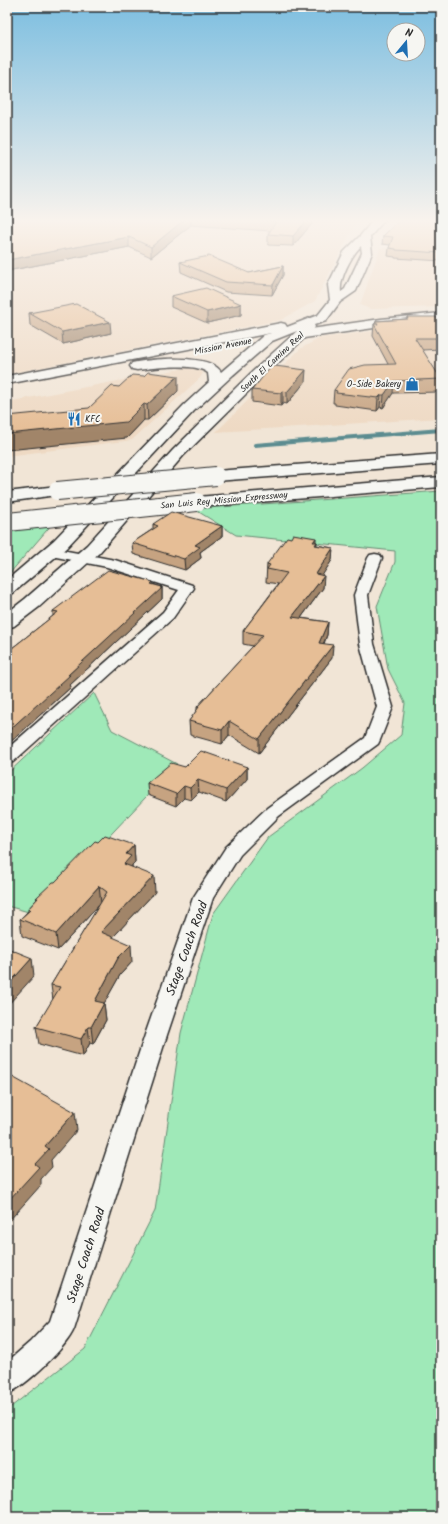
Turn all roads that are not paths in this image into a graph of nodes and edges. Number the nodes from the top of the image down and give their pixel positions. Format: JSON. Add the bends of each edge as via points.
{"nodes":[{"id":1,"x":335,"y":290,"type":"edge"},
{"id":2,"x":350,"y":290,"type":"edge"},
{"id":3,"x":336,"y":300,"type":"junction"},
{"id":4,"x":441,"y":310,"type":"edge"},
{"id":5,"x":441,"y":317,"type":"edge"},
{"id":6,"x":309,"y":328,"type":"junction"},
{"id":7,"x":268,"y":338,"type":"junction"},
{"id":8,"x":98,"y":370,"type":"junction"},
{"id":9,"x":216,"y":383,"type":"junction"},
{"id":10,"x":10,"y":386,"type":"edge"},
{"id":11,"x":441,"y":459,"type":"edge"},
{"id":12,"x":441,"y":482,"type":"edge"},
{"id":13,"x":7,"y":497,"type":"edge"},
{"id":14,"x":8,"y":522,"type":"edge"},
{"id":15,"x":51,"y":552,"type":"junction"},
{"id":16,"x":83,"y":557,"type":"junction"},
{"id":17,"x":375,"y":558,"type":"dead end"},
{"id":18,"x":7,"y":589,"type":"edge"},
{"id":19,"x":7,"y":622,"type":"edge"},
{"id":20,"x":7,"y":758,"type":"edge"},
{"id":21,"x":7,"y":1380,"type":"edge"}],
"edges":[{"from":1,"to":3,"type":"main road"},
{"from":2,"to":3,"type":"main road","name":"South El Camino Real"},
{"from":3,"to":6,"type":"main road","name":"South El Camino Real","via":[[326,314]]},
{"from":4,"to":6,"type":"main road","name":"Mission Avenue","via":[[373,315]]},
{"from":5,"to":6,"type":"main road","name":"Mission Avenue"},
{"from":6,"to":7,"type":"main road","name":"Mission Avenue"},
{"from":6,"to":10,"type":"main road","name":"Mission Avenue","via":[[239,334],[73,366],[72,371]]},
{"from":6,"to":16,"type":"main road","name":"South El Camino Real","via":[[256,376],[178,454]]},
{"from":7,"to":8,"type":"main road","name":"Mission Avenue"},
{"from":7,"to":9,"type":"main road","name":"South El Camino Real"},
{"from":8,"to":9,"type":"main road","via":[[160,364],[199,365],[214,371]]},
{"from":8,"to":10,"type":"main road","name":"Mission Avenue"},
{"from":9,"to":15,"type":"main road","name":"South El Camino Real"},
{"from":11,"to":13,"type":"main road","bridge":true,"via":[[216,476]]},
{"from":12,"to":14,"type":"main road","name":"San Luis Rey Mission Expressway","bridge":true,"via":[[196,502]]},
{"from":15,"to":16,"type":"street"},
{"from":15,"to":18,"type":"main road","name":"South El Camino Real"},
{"from":16,"to":19,"type":"main road","name":"South El Camino Real"},
{"from":16,"to":20,"type":"street","via":[[187,588],[168,615]]},
{"from":17,"to":21,"type":"street","name":"Stage Coach Road","via":[[361,595],[367,644],[385,707],[372,740],[273,812],[233,851],[203,898],[61,1329]]}]}
